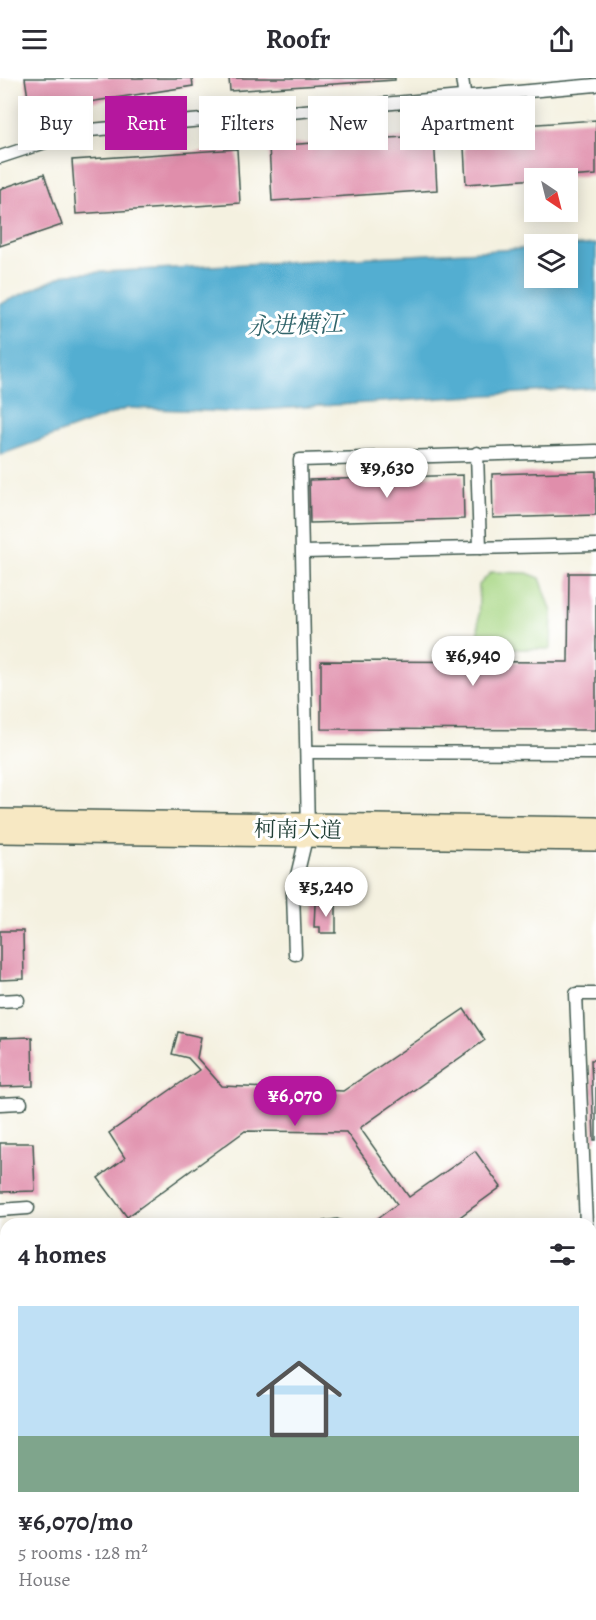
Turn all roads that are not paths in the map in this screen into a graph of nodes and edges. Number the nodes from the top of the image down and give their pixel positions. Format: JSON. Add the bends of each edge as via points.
{"nodes":[{"id":1,"x":462,"y":78,"type":"edge"},
{"id":2,"x":596,"y":86,"type":"edge"},
{"id":3,"x":465,"y":96,"type":"edge"},
{"id":4,"x":495,"y":96,"type":"edge"},
{"id":5,"x":400,"y":104,"type":"edge"},
{"id":6,"x":0,"y":157,"type":"edge"},
{"id":7,"x":596,"y":451,"type":"edge"},
{"id":8,"x":477,"y":453,"type":"junction"},
{"id":9,"x":596,"y":545,"type":"edge"},
{"id":10,"x":480,"y":548,"type":"junction"},
{"id":11,"x":304,"y":552,"type":"junction"},
{"id":12,"x":307,"y":752,"type":"junction"},
{"id":13,"x":596,"y":753,"type":"edge"},
{"id":14,"x":0,"y":826,"type":"edge"},
{"id":15,"x":308,"y":830,"type":"junction"},
{"id":16,"x":596,"y":834,"type":"edge"},
{"id":17,"x":295,"y":954,"type":"dead end"},
{"id":18,"x":596,"y":994,"type":"edge"},
{"id":19,"x":0,"y":1000,"type":"edge"},
{"id":20,"x":18,"y":1000,"type":"dead end"},
{"id":21,"x":21,"y":1103,"type":"dead end"},
{"id":22,"x":0,"y":1104,"type":"edge"},
{"id":23,"x":28,"y":1208,"type":"dead end"},
{"id":24,"x":0,"y":1210,"type":"edge"},
{"id":25,"x":586,"y":1218,"type":"edge"}],
"edges":[{"from":1,"to":3,"type":"lane"},
{"from":2,"to":4,"type":"lane"},
{"from":5,"to":6,"type":"lane","via":[[79,130]]},
{"from":7,"to":8,"type":"lane"},
{"from":8,"to":10,"type":"lane"},
{"from":8,"to":11,"type":"lane","via":[[300,460]]},
{"from":9,"to":10,"type":"lane"},
{"from":10,"to":11,"type":"lane"},
{"from":11,"to":12,"type":"lane"},
{"from":12,"to":13,"type":"lane"},
{"from":12,"to":15,"type":"lane"},
{"from":14,"to":15,"type":"main road","name":"柯南大道"},
{"from":15,"to":16,"type":"main road","name":"柯南大道"},
{"from":15,"to":17,"type":"lane","via":[[293,892]]},
{"from":18,"to":25,"type":"lane","via":[[576,994]]},
{"from":19,"to":20,"type":"lane"},
{"from":21,"to":22,"type":"lane"},
{"from":23,"to":24,"type":"lane"}]}
